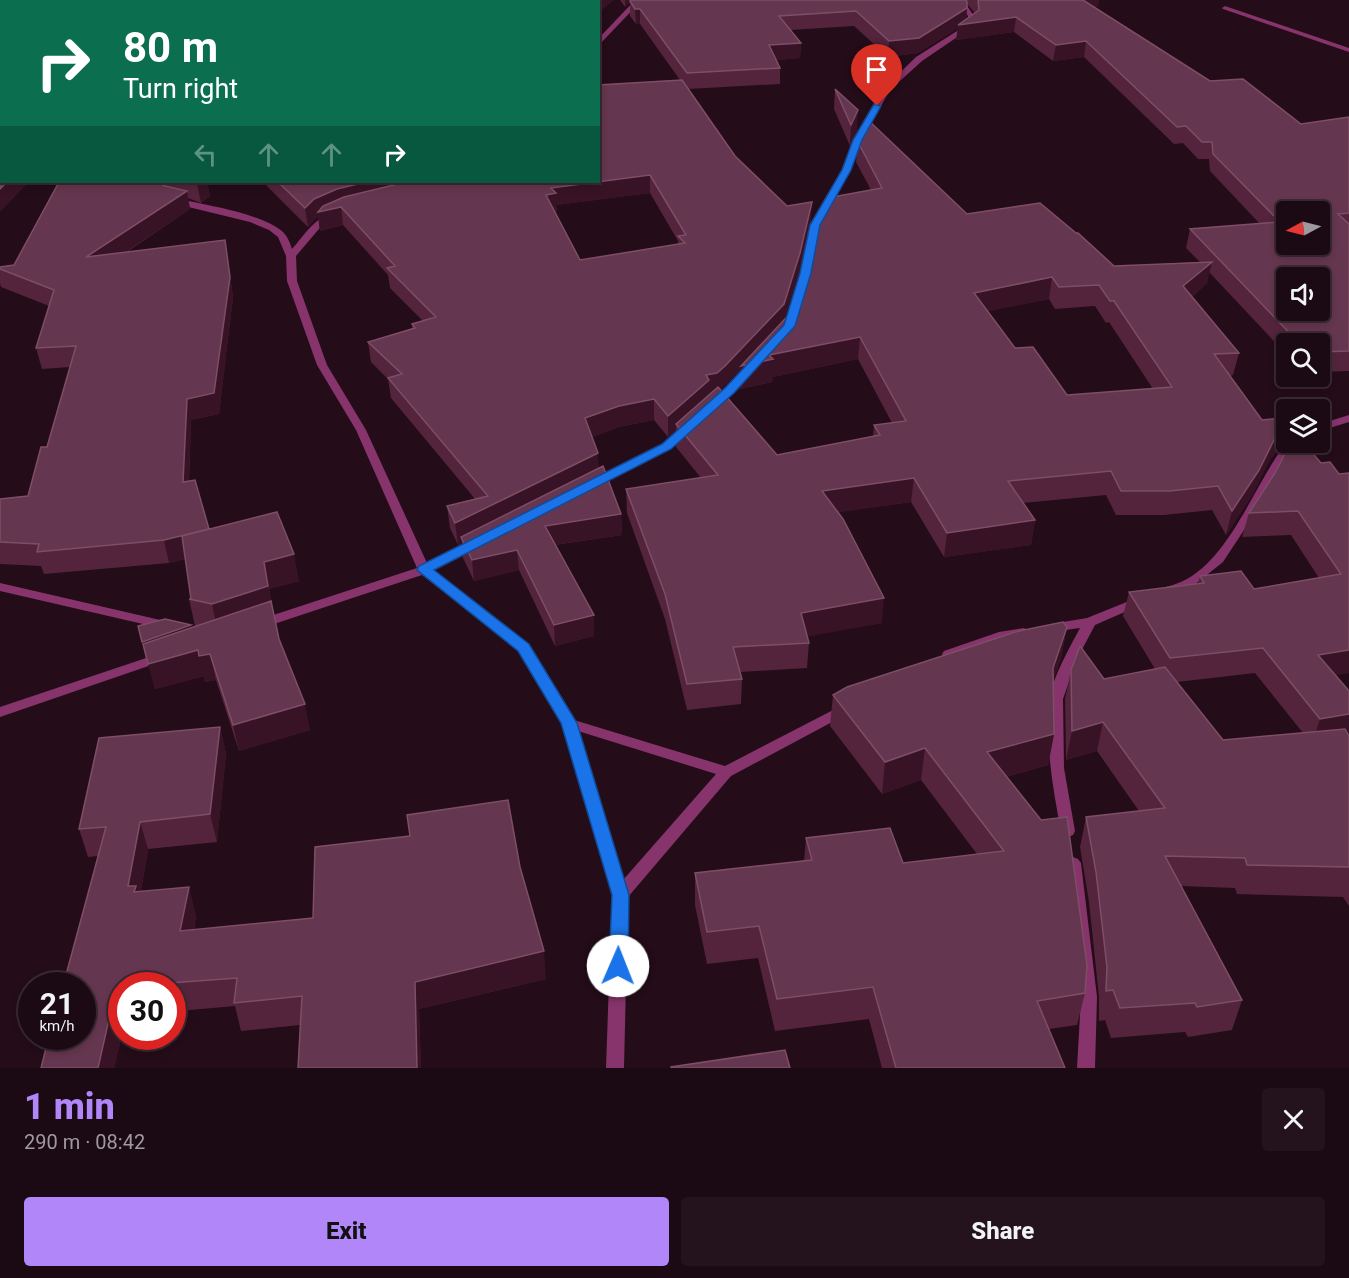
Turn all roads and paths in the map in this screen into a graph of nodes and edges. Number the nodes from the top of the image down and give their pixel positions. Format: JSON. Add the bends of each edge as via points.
{"nodes":[{"id":1,"x":639,"y":0,"type":"edge"},
{"id":2,"x":960,"y":0,"type":"edge"},
{"id":3,"x":1225,"y":8,"type":"dead end"},
{"id":4,"x":600,"y":42,"type":"edge"},
{"id":5,"x":1349,"y":50,"type":"edge"},
{"id":6,"x":162,"y":195,"type":"edge"},
{"id":7,"x":343,"y":211,"type":"edge"},
{"id":8,"x":291,"y":256,"type":"junction"},
{"id":9,"x":782,"y":334,"type":"edge"},
{"id":10,"x":760,"y":358,"type":"edge"},
{"id":11,"x":1349,"y":418,"type":"edge"},
{"id":12,"x":1330,"y":425,"type":"edge"},
{"id":13,"x":1284,"y":453,"type":"edge"},
{"id":14,"x":582,"y":489,"type":"edge"},
{"id":15,"x":487,"y":537,"type":"edge"},
{"id":16,"x":424,"y":570,"type":"junction"},
{"id":17,"x":0,"y":587,"type":"edge"},
{"id":18,"x":1090,"y":622,"type":"junction"},
{"id":19,"x":250,"y":627,"type":"edge"},
{"id":20,"x":184,"y":630,"type":"edge"},
{"id":21,"x":174,"y":653,"type":"edge"},
{"id":22,"x":941,"y":657,"type":"edge"},
{"id":23,"x":855,"y":704,"type":"edge"},
{"id":24,"x":0,"y":712,"type":"edge"},
{"id":25,"x":569,"y":723,"type":"junction"},
{"id":26,"x":726,"y":772,"type":"junction"},
{"id":27,"x":620,"y":895,"type":"junction"},
{"id":28,"x":615,"y":1068,"type":"edge"},
{"id":29,"x":1086,"y":1068,"type":"edge"}],
"edges":[{"from":1,"to":4,"type":"street"},
{"from":2,"to":9,"type":"street","via":[[972,25],[919,59],[887,88],[858,140],[847,170],[815,225],[790,326]]},
{"from":3,"to":5,"type":"street"},
{"from":6,"to":8,"type":"street","via":[[272,228],[282,236]]},
{"from":7,"to":8,"type":"street","via":[[321,221]]},
{"from":8,"to":16,"type":"street","via":[[292,281],[322,366],[361,430]]},
{"from":10,"to":14,"type":"street","via":[[667,447]]},
{"from":11,"to":12,"type":"street"},
{"from":13,"to":18,"type":"street","via":[[1219,559],[1189,583]]},
{"from":15,"to":16,"type":"street"},
{"from":16,"to":19,"type":"street"},
{"from":16,"to":25,"type":"street","via":[[524,647]]},
{"from":17,"to":20,"type":"street"},
{"from":18,"to":22,"type":"street","via":[[1004,635]]},
{"from":18,"to":29,"type":"street","via":[[1070,658],[1056,699],[1057,768],[1079,902],[1089,997]]},
{"from":21,"to":24,"type":"street"},
{"from":23,"to":26,"type":"street"},
{"from":25,"to":26,"type":"street"},
{"from":25,"to":27,"type":"street"},
{"from":26,"to":27,"type":"street"},
{"from":27,"to":28,"type":"street"}]}
